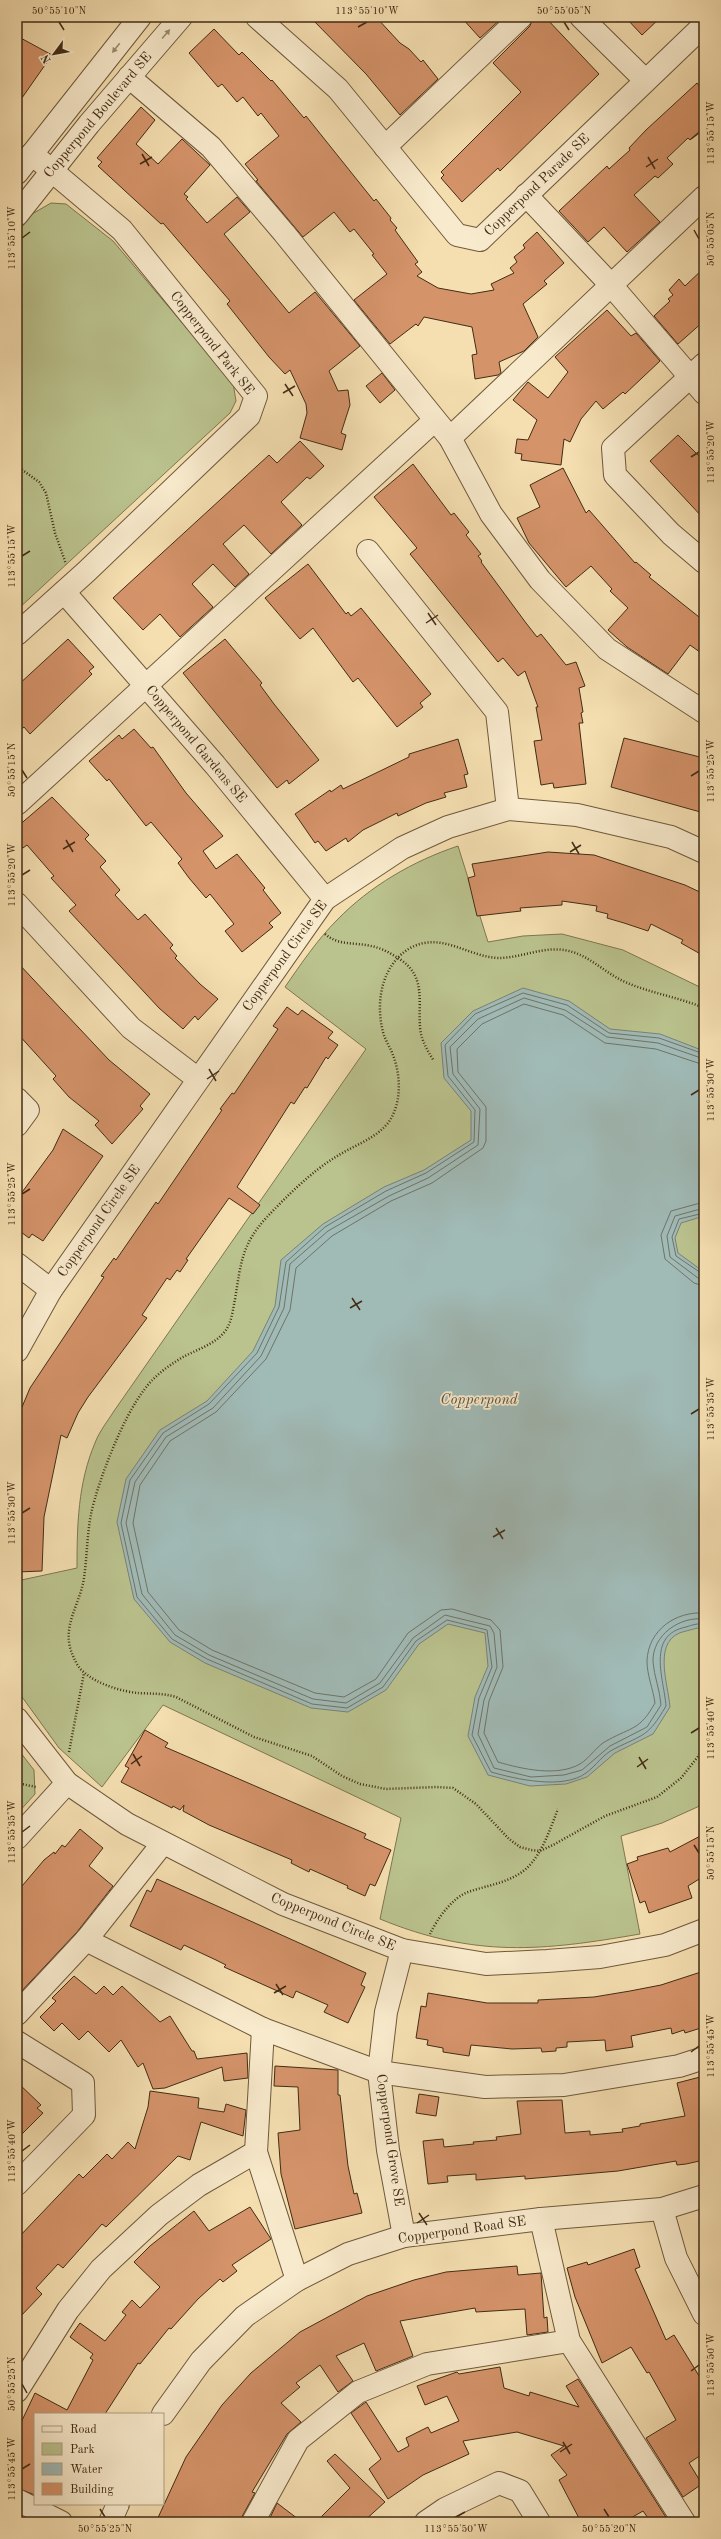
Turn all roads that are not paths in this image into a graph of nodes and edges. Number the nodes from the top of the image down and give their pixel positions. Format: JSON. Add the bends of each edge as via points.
{"nodes":[{"id":1,"x":140,"y":17,"type":"edge"},
{"id":2,"x":181,"y":17,"type":"edge"},
{"id":3,"x":257,"y":17,"type":"edge"},
{"id":4,"x":521,"y":17,"type":"edge"},
{"id":5,"x":581,"y":17,"type":"edge"},
{"id":6,"x":704,"y":25,"type":"edge"},
{"id":7,"x":129,"y":77,"type":"junction"},
{"id":8,"x":645,"y":80,"type":"junction"},
{"id":9,"x":385,"y":147,"type":"junction"},
{"id":10,"x":23,"y":161,"type":"edge"},
{"id":11,"x":52,"y":170,"type":"junction"},
{"id":12,"x":526,"y":194,"type":"junction"},
{"id":13,"x":704,"y":197,"type":"edge"},
{"id":14,"x":17,"y":215,"type":"edge"},
{"id":15,"x":612,"y":285,"type":"junction"},
{"id":16,"x":697,"y":370,"type":"edge"},
{"id":17,"x":704,"y":393,"type":"edge"},
{"id":18,"x":435,"y":420,"type":"junction"},
{"id":19,"x":450,"y":438,"type":"junction"},
{"id":20,"x":368,"y":551,"type":"dead end"},
{"id":21,"x":704,"y":562,"type":"edge"},
{"id":22,"x":64,"y":592,"type":"junction"},
{"id":23,"x":17,"y":634,"type":"edge"},
{"id":24,"x":145,"y":685,"type":"junction"},
{"id":25,"x":704,"y":712,"type":"edge"},
{"id":26,"x":17,"y":804,"type":"edge"},
{"id":27,"x":508,"y":809,"type":"junction"},
{"id":28,"x":704,"y":852,"type":"edge"},
{"id":29,"x":325,"y":899,"type":"junction"},
{"id":30,"x":17,"y":904,"type":"edge"},
{"id":31,"x":198,"y":1079,"type":"junction"},
{"id":32,"x":17,"y":1099,"type":"edge"},
{"id":33,"x":17,"y":1126,"type":"edge"},
{"id":34,"x":17,"y":1264,"type":"edge"},
{"id":35,"x":52,"y":1290,"type":"junction"},
{"id":36,"x":17,"y":1351,"type":"edge"},
{"id":37,"x":17,"y":1719,"type":"edge"},
{"id":38,"x":67,"y":1783,"type":"junction"},
{"id":39,"x":17,"y":1838,"type":"edge"},
{"id":40,"x":163,"y":1843,"type":"junction"},
{"id":41,"x":704,"y":1930,"type":"edge"},
{"id":42,"x":86,"y":1940,"type":"junction"},
{"id":43,"x":402,"y":1950,"type":"junction"},
{"id":44,"x":17,"y":2014,"type":"edge"},
{"id":45,"x":263,"y":2029,"type":"junction"},
{"id":46,"x":17,"y":2042,"type":"edge"},
{"id":47,"x":704,"y":2058,"type":"edge"},
{"id":48,"x":379,"y":2072,"type":"junction"},
{"id":49,"x":256,"y":2152,"type":"junction"},
{"id":50,"x":17,"y":2184,"type":"edge"},
{"id":51,"x":704,"y":2196,"type":"edge"},
{"id":52,"x":662,"y":2209,"type":"junction"},
{"id":53,"x":541,"y":2219,"type":"junction"},
{"id":54,"x":404,"y":2236,"type":"junction"},
{"id":55,"x":297,"y":2280,"type":"junction"},
{"id":56,"x":704,"y":2314,"type":"edge"},
{"id":57,"x":569,"y":2341,"type":"junction"},
{"id":58,"x":17,"y":2391,"type":"edge"},
{"id":59,"x":164,"y":2413,"type":"edge"},
{"id":60,"x":17,"y":2500,"type":"edge"},
{"id":61,"x":118,"y":2505,"type":"edge"},
{"id":62,"x":61,"y":2522,"type":"edge"},
{"id":63,"x":110,"y":2522,"type":"edge"},
{"id":64,"x":253,"y":2522,"type":"edge"},
{"id":65,"x":426,"y":2522,"type":"edge"},
{"id":66,"x":539,"y":2522,"type":"edge"},
{"id":67,"x":684,"y":2522,"type":"edge"}],
"edges":[{"from":1,"to":10,"type":"street","name":"Copperpond Boulevard SE","one_way":true},
{"from":7,"to":2,"type":"street","name":"Copperpond Boulevard SE","one_way":true},
{"from":3,"to":9,"type":"street","name":"Copperpond Parade SE","via":[[338,89]]},
{"from":4,"to":9,"type":"street"},
{"from":5,"to":8,"type":"street"},
{"from":6,"to":8,"type":"street","name":"Copperpond Parade SE"},
{"from":7,"to":11,"type":"street","name":"Copperpond Boulevard SE"},
{"from":7,"to":18,"type":"street","via":[[211,147]]},
{"from":8,"to":12,"type":"street","name":"Copperpond Parade SE"},
{"from":9,"to":12,"type":"street","name":"Copperpond Parade SE","via":[[457,235],[480,240]]},
{"from":10,"to":11,"type":"street","name":"Copperpond Park SE"},
{"from":11,"to":14,"type":"street","name":"Copperpond Boulevard SE"},
{"from":11,"to":22,"type":"street","name":"Copperpond Park SE","via":[[122,230],[256,396],[249,416]]},
{"from":12,"to":15,"type":"street"},
{"from":13,"to":15,"type":"street"},
{"from":15,"to":16,"type":"street"},
{"from":15,"to":19,"type":"street"},
{"from":16,"to":17,"type":"street"},
{"from":16,"to":21,"type":"street","via":[[613,448],[615,475],[671,534]]},
{"from":18,"to":19,"type":"street"},
{"from":18,"to":24,"type":"street"},
{"from":19,"to":25,"type":"street","via":[[491,514],[540,580],[607,649]]},
{"from":20,"to":27,"type":"street","via":[[496,712]]},
{"from":22,"to":23,"type":"street","name":"Copperpond Park SE"},
{"from":22,"to":24,"type":"street","name":"Copperpond Gardens SE"},
{"from":24,"to":26,"type":"street"},
{"from":24,"to":29,"type":"street","name":"Copperpond Gardens SE","via":[[215,765]]},
{"from":27,"to":28,"type":"street","name":"Copperpond Circle SE","via":[[577,815],[671,837]]},
{"from":27,"to":29,"type":"street","name":"Copperpond Circle SE","via":[[448,827],[402,848]]},
{"from":29,"to":31,"type":"street","name":"Copperpond Circle SE"},
{"from":30,"to":31,"type":"street","via":[[131,1028]]},
{"from":31,"to":35,"type":"street","name":"Copperpond Circle SE"},
{"from":32,"to":33,"type":"street","via":[[28,1110]]},
{"from":34,"to":35,"type":"street"},
{"from":35,"to":36,"type":"street","name":"Copperpond Circle SE"},
{"from":37,"to":38,"type":"street","name":"Copperpond Circle SE"},
{"from":38,"to":39,"type":"street"},
{"from":38,"to":40,"type":"street","name":"Copperpond Circle SE","via":[[127,1824]]},
{"from":40,"to":42,"type":"street"},
{"from":40,"to":43,"type":"street","name":"Copperpond Circle SE","via":[[283,1904]]},
{"from":41,"to":43,"type":"street","name":"Copperpond Circle SE","via":[[665,1945],[600,1957],[486,1964]]},
{"from":42,"to":44,"type":"street"},
{"from":42,"to":45,"type":"street"},
{"from":43,"to":48,"type":"street","name":"Copperpond Grove SE","via":[[386,2012]]},
{"from":45,"to":48,"type":"street"},
{"from":45,"to":49,"type":"street"},
{"from":46,"to":50,"type":"street","via":[[83,2083],[84,2115]]},
{"from":47,"to":48,"type":"street","via":[[679,2066],[564,2085],[485,2087]]},
{"from":48,"to":54,"type":"street","name":"Copperpond Grove SE","via":[[388,2150]]},
{"from":49,"to":55,"type":"street"},
{"from":49,"to":58,"type":"street","via":[[188,2193],[159,2214],[101,2269],[68,2310]]},
{"from":51,"to":52,"type":"street","name":"Copperpond Road SE"},
{"from":52,"to":53,"type":"street","name":"Copperpond Road SE"},
{"from":52,"to":56,"type":"street","via":[[676,2258]]},
{"from":53,"to":54,"type":"street","name":"Copperpond Road SE"},
{"from":53,"to":57,"type":"street"},
{"from":54,"to":55,"type":"street","name":"Copperpond Road SE","via":[[348,2254]]},
{"from":55,"to":59,"type":"street","name":"Copperpond Road SE","via":[[245,2316],[201,2361]]},
{"from":57,"to":64,"type":"street","via":[[428,2364],[358,2392],[298,2440]]},
{"from":57,"to":67,"type":"street"},
{"from":60,"to":62,"type":"street"},
{"from":61,"to":63,"type":"street"},
{"from":65,"to":66,"type":"street","via":[[445,2509],[499,2482],[520,2491]]}]}
